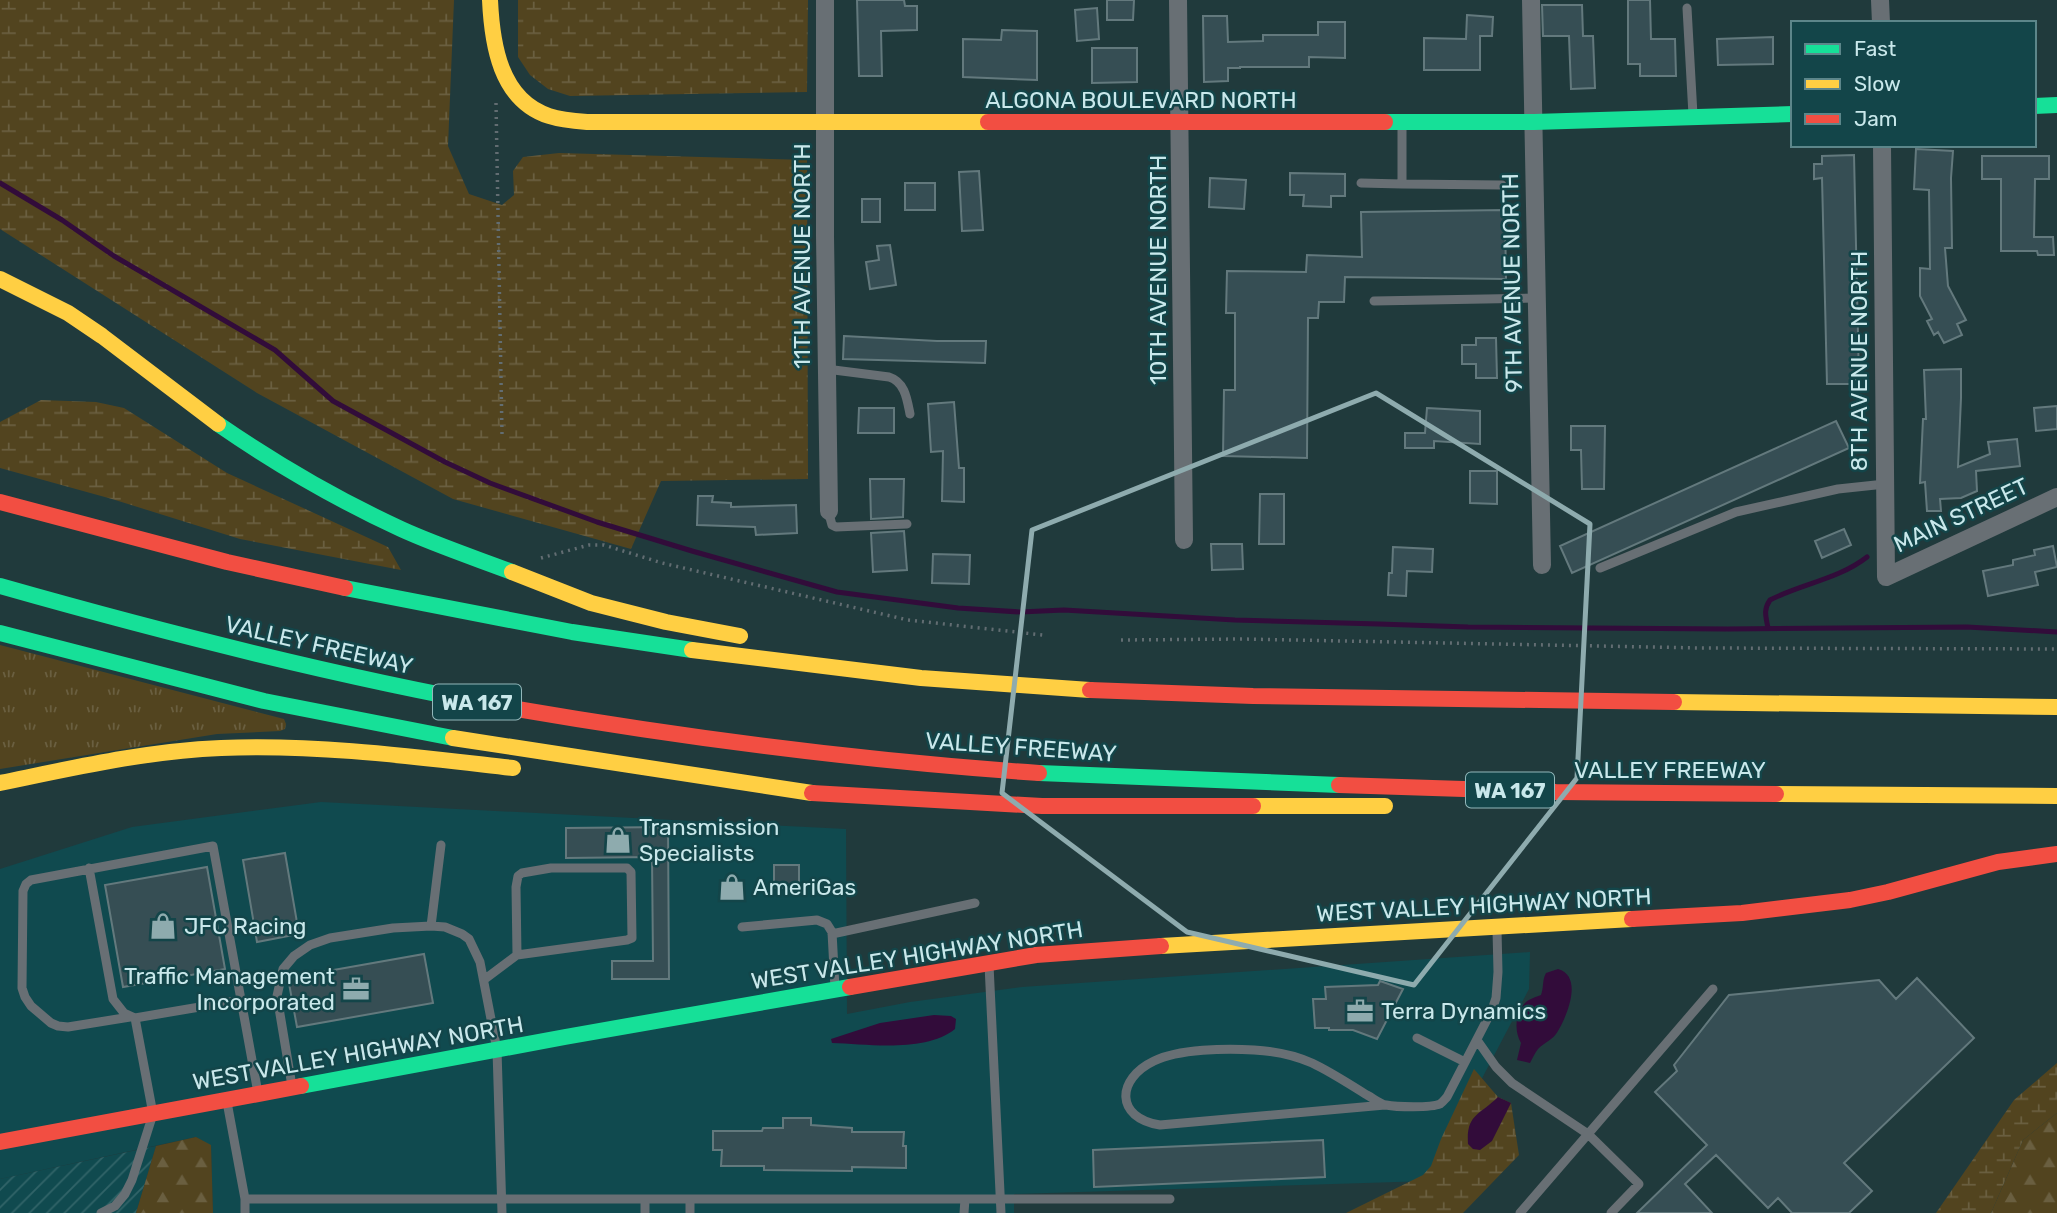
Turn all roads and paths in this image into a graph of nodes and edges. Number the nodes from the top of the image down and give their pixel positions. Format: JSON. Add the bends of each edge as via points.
{"nodes":[{"id":1,"x":491,"y":0,"type":"edge"},
{"id":2,"x":825,"y":0,"type":"edge"},
{"id":3,"x":1178,"y":0,"type":"edge"},
{"id":4,"x":1531,"y":0,"type":"edge"},
{"id":5,"x":1880,"y":0,"type":"edge"},
{"id":6,"x":1687,"y":8,"type":"dead end"},
{"id":7,"x":1881,"y":21,"type":"edge"},
{"id":8,"x":496,"y":96,"type":"dead end"},
{"id":9,"x":2057,"y":105,"type":"edge"},
{"id":10,"x":2036,"y":106,"type":"edge"},
{"id":11,"x":1791,"y":114,"type":"edge"},
{"id":12,"x":1693,"y":117,"type":"junction"},
{"id":13,"x":1534,"y":122,"type":"junction"},
{"id":14,"x":826,"y":123,"type":"junction"},
{"id":15,"x":1402,"y":123,"type":"junction"},
{"id":16,"x":1181,"y":124,"type":"junction"},
{"id":17,"x":1882,"y":147,"type":"edge"},
{"id":18,"x":1361,"y":183,"type":"dead end"},
{"id":19,"x":1402,"y":184,"type":"junction"},
{"id":20,"x":1502,"y":185,"type":"dead end"},
{"id":21,"x":0,"y":282,"type":"edge"},
{"id":22,"x":1537,"y":298,"type":"junction"},
{"id":23,"x":1374,"y":301,"type":"dead end"},
{"id":24,"x":826,"y":369,"type":"junction"},
{"id":25,"x":910,"y":414,"type":"dead end"},
{"id":26,"x":502,"y":434,"type":"dead end"},
{"id":27,"x":1885,"y":484,"type":"junction"},
{"id":28,"x":2057,"y":497,"type":"edge"},
{"id":29,"x":0,"y":502,"type":"edge"},
{"id":30,"x":828,"y":510,"type":"joint"},
{"id":31,"x":907,"y":524,"type":"dead end"},
{"id":32,"x":1184,"y":540,"type":"dead end"},
{"id":33,"x":540,"y":559,"type":"dead end"},
{"id":34,"x":1542,"y":565,"type":"dead end"},
{"id":35,"x":1600,"y":568,"type":"dead end"},
{"id":36,"x":1886,"y":577,"type":"joint"},
{"id":37,"x":0,"y":586,"type":"edge"},
{"id":38,"x":0,"y":632,"type":"edge"},
{"id":39,"x":1043,"y":635,"type":"dead end"},
{"id":40,"x":760,"y":640,"type":"dead end"},
{"id":41,"x":1121,"y":640,"type":"dead end"},
{"id":42,"x":801,"y":647,"type":"dead end"},
{"id":43,"x":2057,"y":649,"type":"edge"},
{"id":44,"x":1055,"y":688,"type":"junction"},
{"id":45,"x":2057,"y":707,"type":"edge"},
{"id":46,"x":534,"y":771,"type":"dead end"},
{"id":47,"x":0,"y":783,"type":"edge"},
{"id":48,"x":655,"y":785,"type":"dead end"},
{"id":49,"x":798,"y":792,"type":"junction"},
{"id":50,"x":1559,"y":792,"type":"junction"},
{"id":51,"x":2057,"y":796,"type":"edge"},
{"id":52,"x":1485,"y":804,"type":"dead end"},
{"id":53,"x":1403,"y":806,"type":"dead end"},
{"id":54,"x":441,"y":845,"type":"dead end"},
{"id":55,"x":2057,"y":854,"type":"edge"},
{"id":56,"x":89,"y":868,"type":"junction"},
{"id":57,"x":975,"y":903,"type":"dead end"},
{"id":58,"x":431,"y":926,"type":"junction"},
{"id":59,"x":742,"y":927,"type":"dead end"},
{"id":60,"x":1497,"y":928,"type":"junction"},
{"id":61,"x":832,"y":934,"type":"junction"},
{"id":62,"x":517,"y":955,"type":"junction"},
{"id":63,"x":989,"y":963,"type":"junction"},
{"id":64,"x":485,"y":979,"type":"junction"},
{"id":65,"x":1713,"y":989,"type":"dead end"},
{"id":66,"x":836,"y":990,"type":"junction"},
{"id":67,"x":240,"y":1000,"type":"junction"},
{"id":68,"x":133,"y":1017,"type":"junction"},
{"id":69,"x":1418,"y":1038,"type":"dead end"},
{"id":70,"x":1477,"y":1040,"type":"junction"},
{"id":71,"x":497,"y":1050,"type":"junction"},
{"id":72,"x":1465,"y":1062,"type":"junction"},
{"id":73,"x":292,"y":1088,"type":"junction"},
{"id":74,"x":258,"y":1094,"type":"junction"},
{"id":75,"x":227,"y":1100,"type":"junction"},
{"id":76,"x":1385,"y":1105,"type":"junction"},
{"id":77,"x":153,"y":1114,"type":"junction"},
{"id":78,"x":1588,"y":1134,"type":"junction"},
{"id":79,"x":0,"y":1142,"type":"edge"},
{"id":80,"x":245,"y":1199,"type":"junction"},
{"id":81,"x":502,"y":1199,"type":"junction"},
{"id":82,"x":645,"y":1199,"type":"junction"},
{"id":83,"x":690,"y":1199,"type":"junction"},
{"id":84,"x":965,"y":1199,"type":"junction"},
{"id":85,"x":1001,"y":1199,"type":"junction"},
{"id":86,"x":1170,"y":1199,"type":"dead end"},
{"id":87,"x":101,"y":1213,"type":"edge"},
{"id":88,"x":245,"y":1213,"type":"edge"},
{"id":89,"x":502,"y":1213,"type":"edge"},
{"id":90,"x":645,"y":1213,"type":"edge"},
{"id":91,"x":690,"y":1213,"type":"edge"},
{"id":92,"x":964,"y":1213,"type":"edge"},
{"id":93,"x":1001,"y":1213,"type":"edge"},
{"id":94,"x":1520,"y":1213,"type":"edge"},
{"id":95,"x":1611,"y":1213,"type":"edge"}],
"edges":[{"from":1,"to":14,"type":"main road","name":"ALGONA BOULEVARD NORTH","via":[[493,45],[505,78],[523,101],[544,114],[587,122]]},
{"from":2,"to":14,"type":"street","name":"11TH AVENUE NORTH"},
{"from":3,"to":16,"type":"street","name":"10TH AVENUE NORTH"},
{"from":4,"to":13,"type":"street","name":"9TH AVENUE NORTH"},
{"from":5,"to":7,"type":"street"},
{"from":6,"to":12,"type":"lane"},
{"from":8,"to":26,"type":"path"},
{"from":9,"to":10,"type":"main road"},
{"from":11,"to":12,"type":"main road","name":"ALGONA BOULEVARD NORTH"},
{"from":12,"to":13,"type":"main road","name":"ALGONA BOULEVARD NORTH"},
{"from":13,"to":15,"type":"main road","name":"ALGONA BOULEVARD NORTH"},
{"from":13,"to":22,"type":"street","name":"9TH AVENUE NORTH"},
{"from":14,"to":16,"type":"main road","name":"ALGONA BOULEVARD NORTH"},
{"from":14,"to":24,"type":"street","name":"11TH AVENUE NORTH"},
{"from":15,"to":16,"type":"main road","name":"ALGONA BOULEVARD NORTH"},
{"from":15,"to":19,"type":"lane"},
{"from":16,"to":32,"type":"street","name":"10TH AVENUE NORTH"},
{"from":17,"to":27,"type":"street","name":"8TH AVENUE NORTH"},
{"from":18,"to":19,"type":"lane"},
{"from":19,"to":20,"type":"lane"},
{"from":21,"to":40,"type":"main road","via":[[45,300],[102,336],[202,414],[274,461],[403,530],[591,603]]},
{"from":22,"to":23,"type":"lane"},
{"from":22,"to":34,"type":"street","name":"9TH AVENUE NORTH"},
{"from":24,"to":25,"type":"lane","via":[[897,380]]},
{"from":24,"to":30,"type":"street","name":"11TH AVENUE NORTH"},
{"from":27,"to":35,"type":"lane","via":[[1838,489],[1735,512]]},
{"from":27,"to":36,"type":"street","name":"8TH AVENUE NORTH"},
{"from":28,"to":36,"type":"street","name":"MAIN STREET"},
{"from":29,"to":44,"type":"main road","via":[[306,580],[546,627],[908,676]]},
{"from":30,"to":31,"type":"lane","via":[[836,527]]},
{"from":33,"to":39,"type":"path","via":[[604,545],[662,563],[908,620]]},
{"from":37,"to":50,"type":"main road","name":"VALLEY FREEWAY","number":"WA 167","via":[[284,662],[526,712],[690,738],[962,768]]},
{"from":38,"to":49,"type":"main road","via":[[264,701],[422,733]]},
{"from":41,"to":43,"type":"path"},
{"from":42,"to":44,"type":"main road"},
{"from":44,"to":45,"type":"main road","via":[[1283,696]]},
{"from":46,"to":47,"type":"main road","via":[[359,750],[257,747],[150,754]]},
{"from":48,"to":49,"type":"main road"},
{"from":49,"to":53,"type":"main road","via":[[1042,806]]},
{"from":50,"to":51,"type":"main road","name":"VALLEY FREEWAY","number":"WA 167"},
{"from":50,"to":52,"type":"main road"},
{"from":54,"to":58,"type":"lane"},
{"from":55,"to":60,"type":"main road","name":"WEST VALLEY HIGHWAY NORTH","via":[[1998,862],[1850,900],[1742,913]]},
{"from":56,"to":67,"type":"lane","via":[[213,846]]},
{"from":56,"to":68,"type":"lane","via":[[113,999]]},
{"from":56,"to":68,"type":"lane","via":[[26,884],[22,988],[30,1006],[58,1026]]},
{"from":57,"to":61,"type":"lane"},
{"from":58,"to":64,"type":"lane","via":[[454,930],[469,939]]},
{"from":58,"to":73,"type":"lane","via":[[330,938],[287,962],[277,996]]},
{"from":59,"to":61,"type":"lane","via":[[817,920],[827,924]]},
{"from":60,"to":63,"type":"main road","name":"WEST VALLEY HIGHWAY NORTH","via":[[1104,949]]},
{"from":60,"to":70,"type":"lane","via":[[1496,998]]},
{"from":61,"to":66,"type":"lane"},
{"from":62,"to":62,"type":"lane","via":[[516,887],[522,873],[551,868],[627,868],[631,872],[632,937]]},
{"from":62,"to":64,"type":"lane"},
{"from":63,"to":66,"type":"main road","name":"WEST VALLEY HIGHWAY NORTH"},
{"from":63,"to":85,"type":"lane"},
{"from":64,"to":71,"type":"lane"},
{"from":65,"to":78,"type":"lane"},
{"from":66,"to":71,"type":"main road","name":"WEST VALLEY HIGHWAY NORTH"},
{"from":67,"to":68,"type":"lane"},
{"from":67,"to":74,"type":"lane"},
{"from":68,"to":77,"type":"lane"},
{"from":69,"to":72,"type":"lane"},
{"from":70,"to":72,"type":"lane"},
{"from":70,"to":78,"type":"lane","via":[[1513,1083]]},
{"from":71,"to":73,"type":"main road","name":"WEST VALLEY HIGHWAY NORTH"},
{"from":71,"to":81,"type":"lane"},
{"from":72,"to":76,"type":"lane","via":[[1440,1104]]},
{"from":73,"to":74,"type":"main road","name":"WEST VALLEY HIGHWAY NORTH"},
{"from":74,"to":75,"type":"main road","name":"WEST VALLEY HIGHWAY NORTH"},
{"from":75,"to":77,"type":"main road","name":"WEST VALLEY HIGHWAY NORTH"},
{"from":75,"to":80,"type":"lane"},
{"from":76,"to":76,"type":"lane","via":[[1311,1063],[1245,1049],[1161,1058],[1134,1075],[1125,1094],[1127,1105],[1140,1118],[1160,1125]]},
{"from":77,"to":79,"type":"main road","name":"WEST VALLEY HIGHWAY NORTH"},
{"from":77,"to":87,"type":"lane","via":[[125,1194]]},
{"from":78,"to":94,"type":"lane"},
{"from":78,"to":95,"type":"lane","via":[[1639,1184]]},
{"from":80,"to":81,"type":"lane"},
{"from":80,"to":88,"type":"lane"},
{"from":81,"to":82,"type":"lane"},
{"from":81,"to":89,"type":"lane"},
{"from":82,"to":83,"type":"lane"},
{"from":82,"to":90,"type":"lane"},
{"from":83,"to":84,"type":"lane"},
{"from":83,"to":91,"type":"lane"},
{"from":84,"to":85,"type":"lane"},
{"from":84,"to":92,"type":"lane"},
{"from":85,"to":86,"type":"lane"},
{"from":85,"to":93,"type":"lane"}]}
